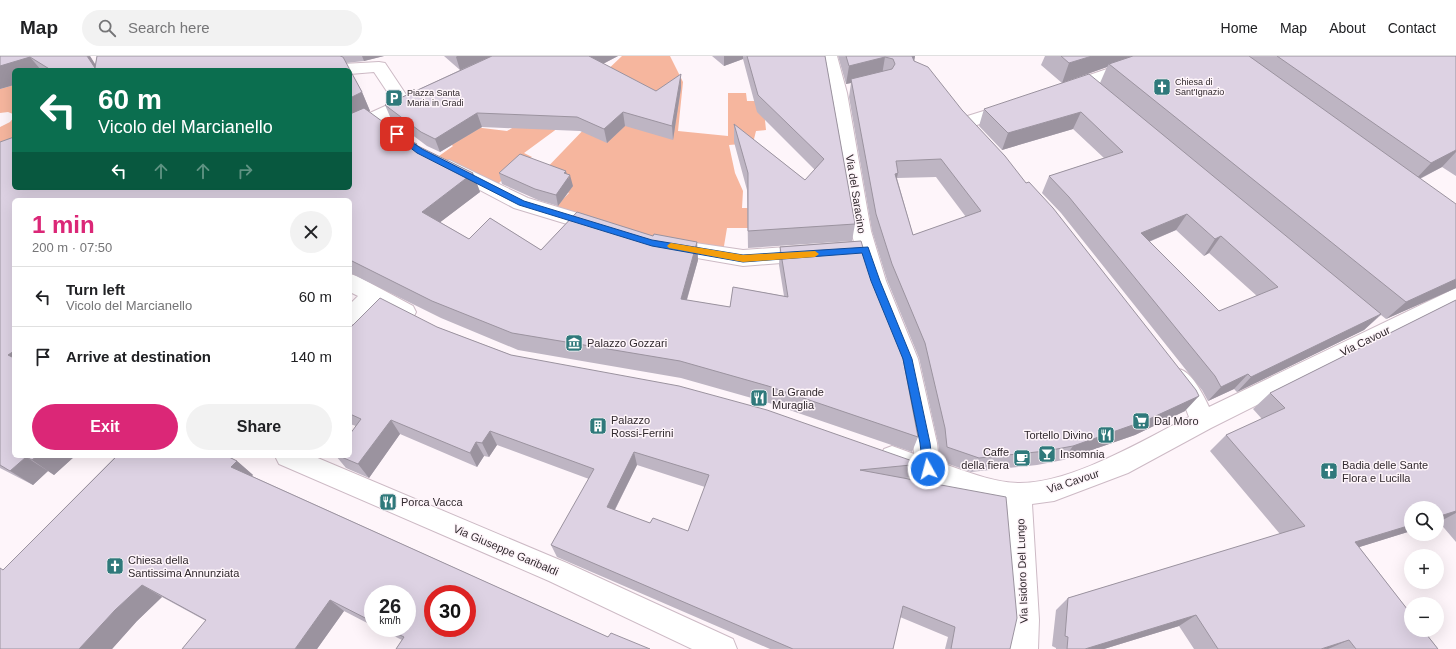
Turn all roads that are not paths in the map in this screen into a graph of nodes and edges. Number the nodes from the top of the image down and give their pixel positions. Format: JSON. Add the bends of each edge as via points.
{"nodes":[{"id":1,"x":829,"y":56,"type":"edge"},
{"id":2,"x":1161,"y":56,"type":"edge"},
{"id":3,"x":352,"y":69,"type":"edge"},
{"id":4,"x":1085,"y":82,"type":"junction"},
{"id":5,"x":431,"y":92,"type":"edge"},
{"id":6,"x":1049,"y":95,"type":"edge"},
{"id":7,"x":1104,"y":97,"type":"edge"},
{"id":8,"x":404,"y":104,"type":"junction"},
{"id":9,"x":1020,"y":105,"type":"edge"},
{"id":10,"x":375,"y":118,"type":"junction"},
{"id":11,"x":352,"y":128,"type":"edge"},
{"id":12,"x":394,"y":132,"type":"edge"},
{"id":13,"x":980,"y":140,"type":"edge"},
{"id":14,"x":432,"y":157,"type":"edge"},
{"id":15,"x":616,"y":232,"type":"edge"},
{"id":16,"x":652,"y":243,"type":"edge"},
{"id":17,"x":866,"y":249,"type":"junction"},
{"id":18,"x":352,"y":283,"type":"edge"},
{"id":19,"x":372,"y":295,"type":"junction"},
{"id":20,"x":1456,"y":296,"type":"edge"},
{"id":21,"x":352,"y":315,"type":"edge"},
{"id":22,"x":426,"y":322,"type":"edge"},
{"id":23,"x":1164,"y":361,"type":"edge"},
{"id":24,"x":1203,"y":421,"type":"junction"},
{"id":25,"x":876,"y":451,"type":"edge"},
{"id":26,"x":292,"y":458,"type":"edge"},
{"id":27,"x":928,"y":469,"type":"junction"},
{"id":28,"x":1019,"y":494,"type":"junction"},
{"id":29,"x":723,"y":649,"type":"edge"},
{"id":30,"x":1024,"y":649,"type":"edge"}],
"edges":[{"from":1,"to":17,"type":"street","name":"Via del Saracino","via":[[846,91],[855,204]]},
{"from":2,"to":4,"type":"street"},
{"from":3,"to":8,"type":"street","via":[[379,67]]},
{"from":4,"to":6,"type":"street"},
{"from":4,"to":7,"type":"street"},
{"from":5,"to":8,"type":"street"},
{"from":8,"to":10,"type":"street"},
{"from":9,"to":13,"type":"street","via":[[960,117]]},
{"from":10,"to":11,"type":"street"},
{"from":10,"to":12,"type":"street"},
{"from":14,"to":15,"type":"street","via":[[521,203]]},
{"from":16,"to":17,"type":"street","via":[[743,258]]},
{"from":17,"to":27,"type":"street","name":"Via del Saracino","via":[[907,359]]},
{"from":18,"to":19,"type":"street"},
{"from":19,"to":21,"type":"street"},
{"from":19,"to":22,"type":"street"},
{"from":20,"to":24,"type":"street","name":"Via Cavour","via":[[1379,326]]},
{"from":23,"to":24,"type":"street","via":[[1193,398]]},
{"from":24,"to":28,"type":"street","name":"Via Cavour","via":[[1120,465],[1054,490]]},
{"from":25,"to":27,"type":"street","name":"Via Cavour"},
{"from":26,"to":29,"type":"street","name":"Via Giuseppe Garibaldi","via":[[558,572]]},
{"from":27,"to":28,"type":"street","name":"Via Cavour","via":[[976,486]]},
{"from":28,"to":30,"type":"street","name":"Via Isidoro Del Lungo"}]}
